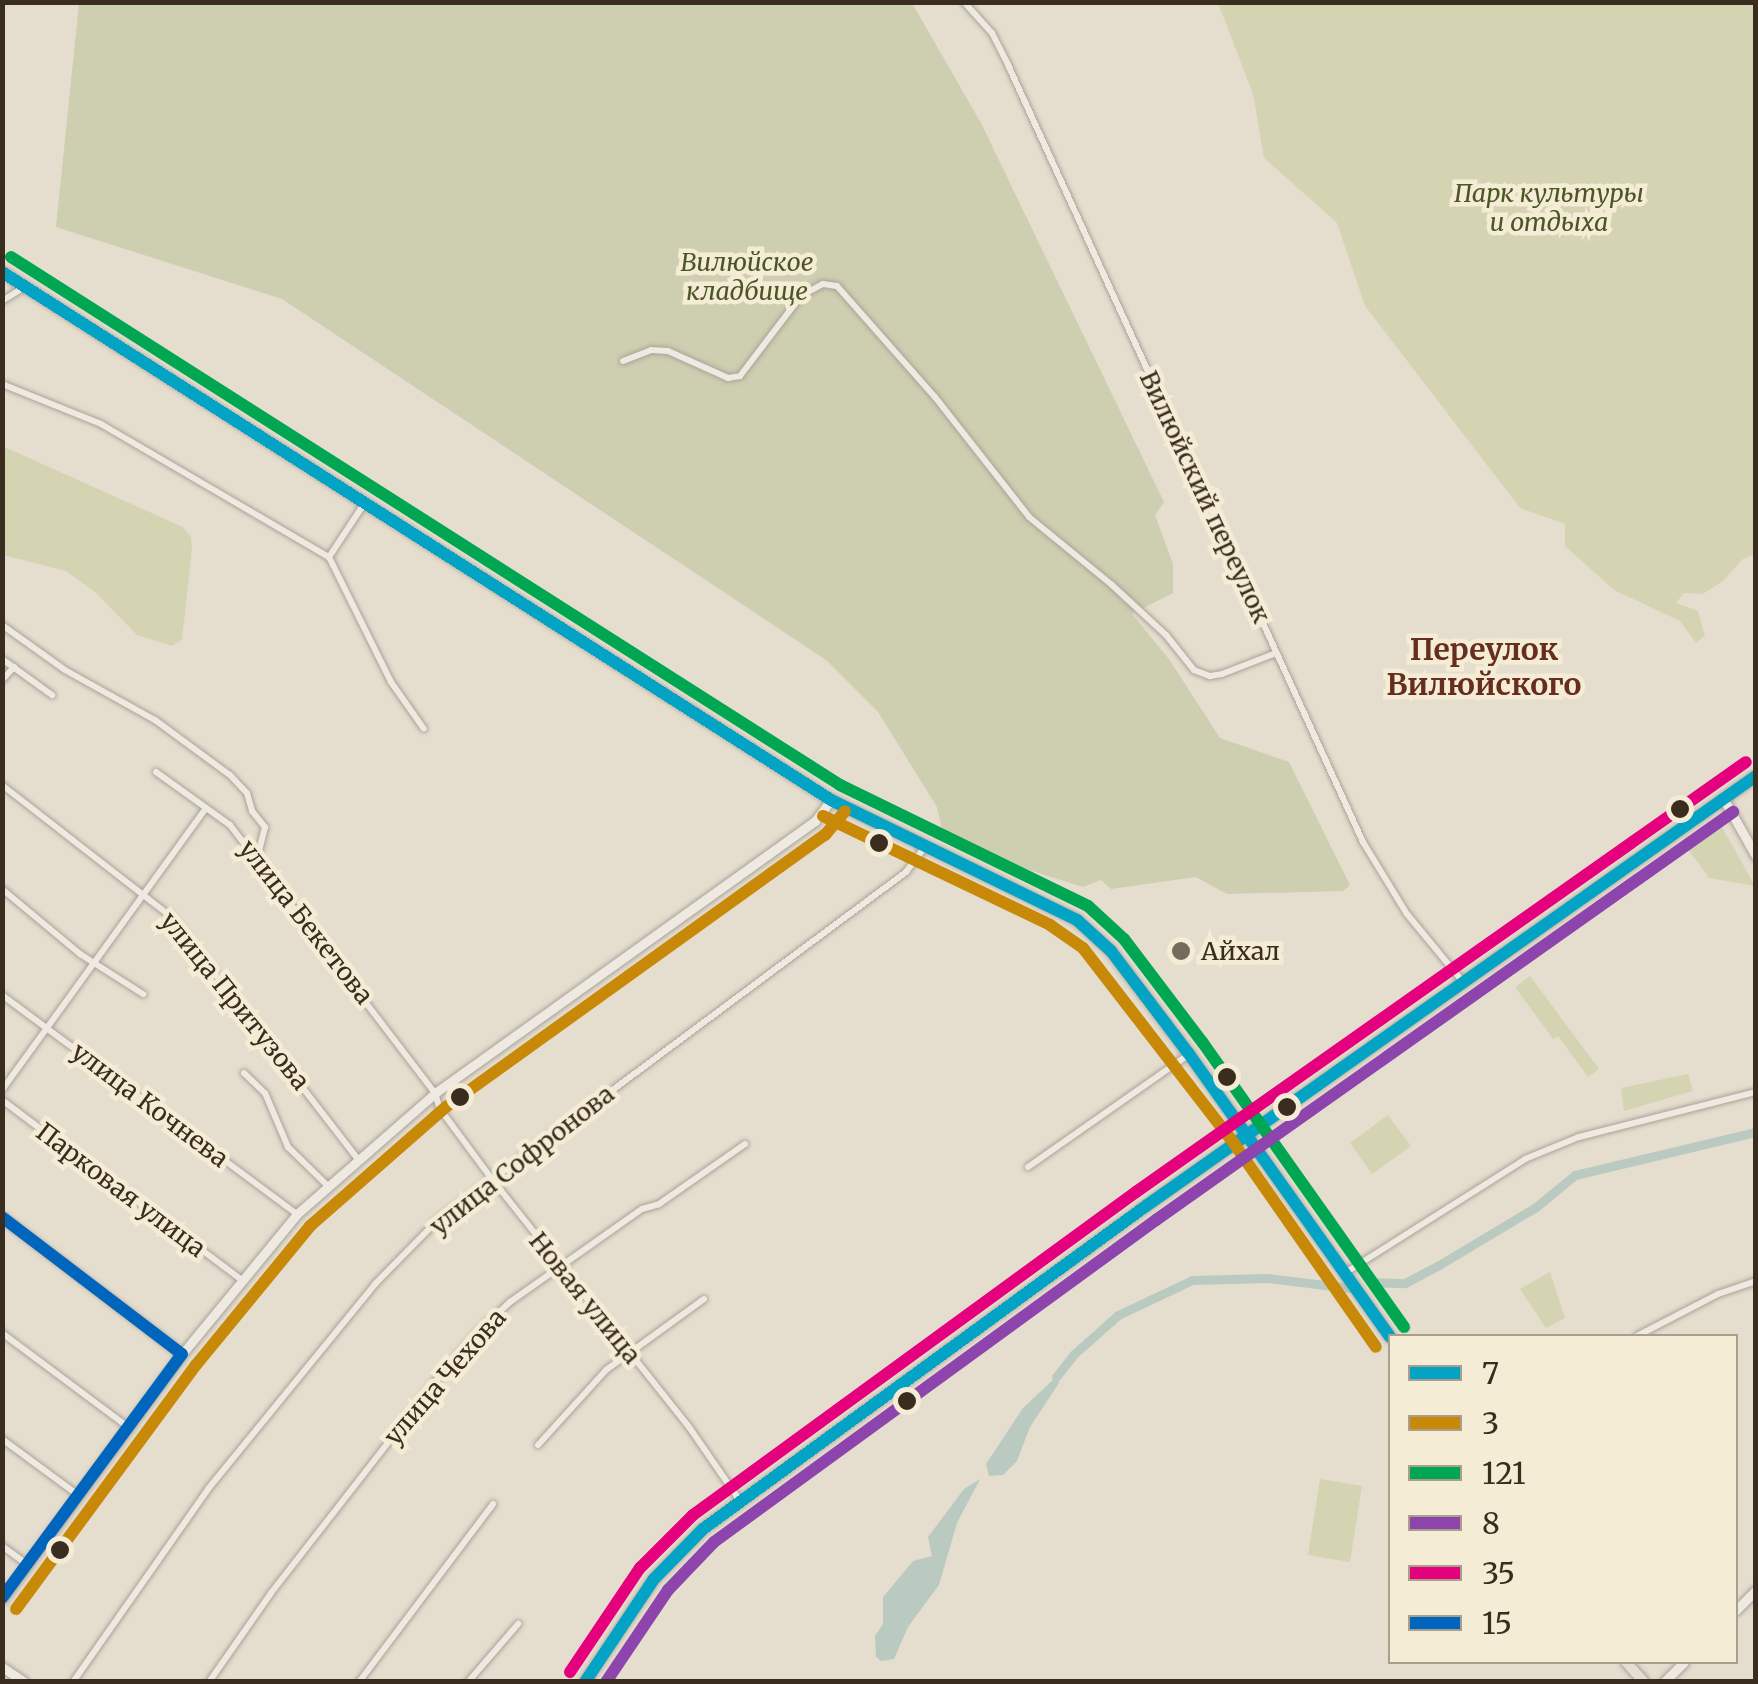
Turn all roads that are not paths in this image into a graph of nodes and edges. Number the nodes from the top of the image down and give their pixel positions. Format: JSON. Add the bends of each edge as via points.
{"nodes":[{"id":1,"x":964,"y":2,"type":"edge"},
{"id":2,"x":2,"y":272,"type":"edge"},
{"id":3,"x":25,"y":286,"type":"junction"},
{"id":4,"x":2,"y":301,"type":"edge"},
{"id":5,"x":624,"y":361,"type":"dead end"},
{"id":6,"x":2,"y":384,"type":"edge"},
{"id":7,"x":365,"y":503,"type":"junction"},
{"id":8,"x":329,"y":557,"type":"junction"},
{"id":9,"x":2,"y":625,"type":"edge"},
{"id":10,"x":1276,"y":652,"type":"junction"},
{"id":11,"x":2,"y":659,"type":"edge"},
{"id":12,"x":14,"y":667,"type":"junction"},
{"id":13,"x":2,"y":680,"type":"edge"},
{"id":14,"x":52,"y":695,"type":"dead end"},
{"id":15,"x":424,"y":728,"type":"dead end"},
{"id":16,"x":156,"y":772,"type":"dead end"},
{"id":17,"x":1756,"y":776,"type":"edge"},
{"id":18,"x":2,"y":786,"type":"edge"},
{"id":19,"x":1723,"y":798,"type":"junction"},
{"id":20,"x":832,"y":800,"type":"junction"},
{"id":21,"x":206,"y":808,"type":"junction"},
{"id":22,"x":925,"y":847,"type":"junction"},
{"id":23,"x":1756,"y":856,"type":"edge"},
{"id":24,"x":257,"y":859,"type":"junction"},
{"id":25,"x":2,"y":889,"type":"edge"},
{"id":26,"x":147,"y":895,"type":"junction"},
{"id":27,"x":95,"y":964,"type":"junction"},
{"id":28,"x":1464,"y":982,"type":"junction"},
{"id":29,"x":143,"y":994,"type":"dead end"},
{"id":30,"x":2,"y":995,"type":"edge"},
{"id":31,"x":47,"y":1028,"type":"junction"},
{"id":32,"x":1190,"y":1054,"type":"junction"},
{"id":33,"x":244,"y":1074,"type":"dead end"},
{"id":34,"x":2,"y":1090,"type":"edge"},
{"id":35,"x":1756,"y":1092,"type":"edge"},
{"id":36,"x":435,"y":1094,"type":"junction"},
{"id":37,"x":2,"y":1100,"type":"edge"},
{"id":38,"x":1249,"y":1135,"type":"junction"},
{"id":39,"x":746,"y":1144,"type":"dead end"},
{"id":40,"x":358,"y":1158,"type":"junction"},
{"id":41,"x":1028,"y":1167,"type":"dead end"},
{"id":42,"x":491,"y":1178,"type":"junction"},
{"id":43,"x":328,"y":1186,"type":"junction"},
{"id":44,"x":297,"y":1214,"type":"junction"},
{"id":45,"x":2,"y":1217,"type":"edge"},
{"id":46,"x":559,"y":1268,"type":"junction"},
{"id":47,"x":1344,"y":1273,"type":"junction"},
{"id":48,"x":240,"y":1279,"type":"junction"},
{"id":49,"x":1756,"y":1280,"type":"edge"},
{"id":50,"x":704,"y":1299,"type":"dead end"},
{"id":51,"x":2,"y":1333,"type":"edge"},
{"id":52,"x":1388,"y":1334,"type":"edge"},
{"id":53,"x":1641,"y":1334,"type":"edge"},
{"id":54,"x":628,"y":1351,"type":"junction"},
{"id":55,"x":182,"y":1354,"type":"junction"},
{"id":56,"x":128,"y":1427,"type":"junction"},
{"id":57,"x":2,"y":1439,"type":"edge"},
{"id":58,"x":538,"y":1445,"type":"dead end"},
{"id":59,"x":78,"y":1495,"type":"junction"},
{"id":60,"x":740,"y":1500,"type":"junction"},
{"id":61,"x":493,"y":1504,"type":"dead end"},
{"id":62,"x":2,"y":1546,"type":"edge"},
{"id":63,"x":27,"y":1564,"type":"junction"},
{"id":64,"x":1756,"y":1590,"type":"edge"},
{"id":65,"x":2,"y":1599,"type":"edge"},
{"id":66,"x":1738,"y":1608,"type":"edge"},
{"id":67,"x":518,"y":1624,"type":"dead end"},
{"id":68,"x":1682,"y":1664,"type":"edge"},
{"id":69,"x":2,"y":1667,"type":"edge"},
{"id":70,"x":24,"y":1682,"type":"edge"},
{"id":71,"x":73,"y":1682,"type":"edge"},
{"id":72,"x":210,"y":1682,"type":"edge"},
{"id":73,"x":358,"y":1682,"type":"edge"},
{"id":74,"x":468,"y":1682,"type":"edge"},
{"id":75,"x":585,"y":1682,"type":"edge"},
{"id":76,"x":1664,"y":1682,"type":"edge"}],
"edges":[{"from":1,"to":10,"type":"street","name":"Вилюйский переулок","via":[[1009,67]]},
{"from":2,"to":3,"type":"main road"},
{"from":3,"to":4,"type":"street"},
{"from":3,"to":7,"type":"main road"},
{"from":5,"to":10,"type":"street","via":[[668,351],[728,378],[740,376],[802,296],[823,284],[836,286],[1029,517],[1139,610],[1194,670],[1222,674]]},
{"from":6,"to":8,"type":"street","via":[[101,424]]},
{"from":7,"to":8,"type":"street"},
{"from":7,"to":20,"type":"main road"},
{"from":8,"to":15,"type":"street","via":[[390,682]]},
{"from":9,"to":24,"type":"street","via":[[230,775],[265,826]]},
{"from":10,"to":28,"type":"street","name":"Вилюйский переулок","via":[[1363,842],[1407,914]]},
{"from":11,"to":12,"type":"street"},
{"from":12,"to":13,"type":"street"},
{"from":12,"to":14,"type":"street"},
{"from":16,"to":21,"type":"street","name":"улица Бекетова"},
{"from":17,"to":19,"type":"main road"},
{"from":18,"to":26,"type":"street","name":"улица Притузова"},
{"from":19,"to":23,"type":"main road"},
{"from":19,"to":28,"type":"main road"},
{"from":20,"to":22,"type":"main road"},
{"from":20,"to":36,"type":"main road","via":[[815,820]]},
{"from":21,"to":24,"type":"street","name":"улица Бекетова","via":[[230,824]]},
{"from":21,"to":26,"type":"street"},
{"from":22,"to":32,"type":"main road","via":[[1077,920],[1111,952]]},
{"from":22,"to":42,"type":"street","name":"улица Софронова","via":[[906,872]]},
{"from":24,"to":36,"type":"street","name":"улица Бекетова"},
{"from":25,"to":27,"type":"street"},
{"from":26,"to":27,"type":"street"},
{"from":26,"to":40,"type":"street","name":"улица Притузова"},
{"from":27,"to":29,"type":"street"},
{"from":27,"to":31,"type":"street"},
{"from":28,"to":38,"type":"main road"},
{"from":30,"to":31,"type":"street","name":"улица Кочнева"},
{"from":31,"to":34,"type":"street"},
{"from":31,"to":44,"type":"street","name":"улица Кочнева"},
{"from":32,"to":38,"type":"main road"},
{"from":32,"to":41,"type":"street"},
{"from":33,"to":43,"type":"street","via":[[264,1093],[288,1147]]},
{"from":35,"to":47,"type":"street","via":[[1579,1138],[1526,1159]]},
{"from":36,"to":40,"type":"main road"},
{"from":36,"to":42,"type":"street","name":"Новая улица"},
{"from":37,"to":48,"type":"street","name":"Парковая улица"},
{"from":38,"to":47,"type":"main road"},
{"from":38,"to":60,"type":"main road"},
{"from":39,"to":46,"type":"street","name":"улица Чехова"},
{"from":40,"to":43,"type":"main road"},
{"from":42,"to":46,"type":"street","name":"Новая улица"},
{"from":42,"to":71,"type":"street","name":"улица Софронова","via":[[440,1219],[364,1298],[208,1490]]},
{"from":43,"to":44,"type":"main road"},
{"from":44,"to":48,"type":"main road"},
{"from":45,"to":55,"type":"main road"},
{"from":46,"to":54,"type":"street","name":"Новая улица"},
{"from":46,"to":72,"type":"street","name":"улица Чехова","via":[[510,1302],[435,1382]]},
{"from":47,"to":52,"type":"main road"},
{"from":48,"to":55,"type":"main road"},
{"from":49,"to":53,"type":"street"},
{"from":50,"to":54,"type":"street"},
{"from":51,"to":56,"type":"street"},
{"from":54,"to":58,"type":"street"},
{"from":54,"to":60,"type":"street","name":"Новая улица"},
{"from":55,"to":56,"type":"main road"},
{"from":56,"to":59,"type":"main road"},
{"from":57,"to":59,"type":"street"},
{"from":59,"to":63,"type":"main road"},
{"from":60,"to":75,"type":"main road","via":[[680,1549]]},
{"from":61,"to":73,"type":"street"},
{"from":62,"to":63,"type":"street"},
{"from":63,"to":65,"type":"main road"},
{"from":64,"to":66,"type":"main road"},
{"from":67,"to":74,"type":"street"},
{"from":68,"to":76,"type":"main road"},
{"from":69,"to":70,"type":"main road"}]}
